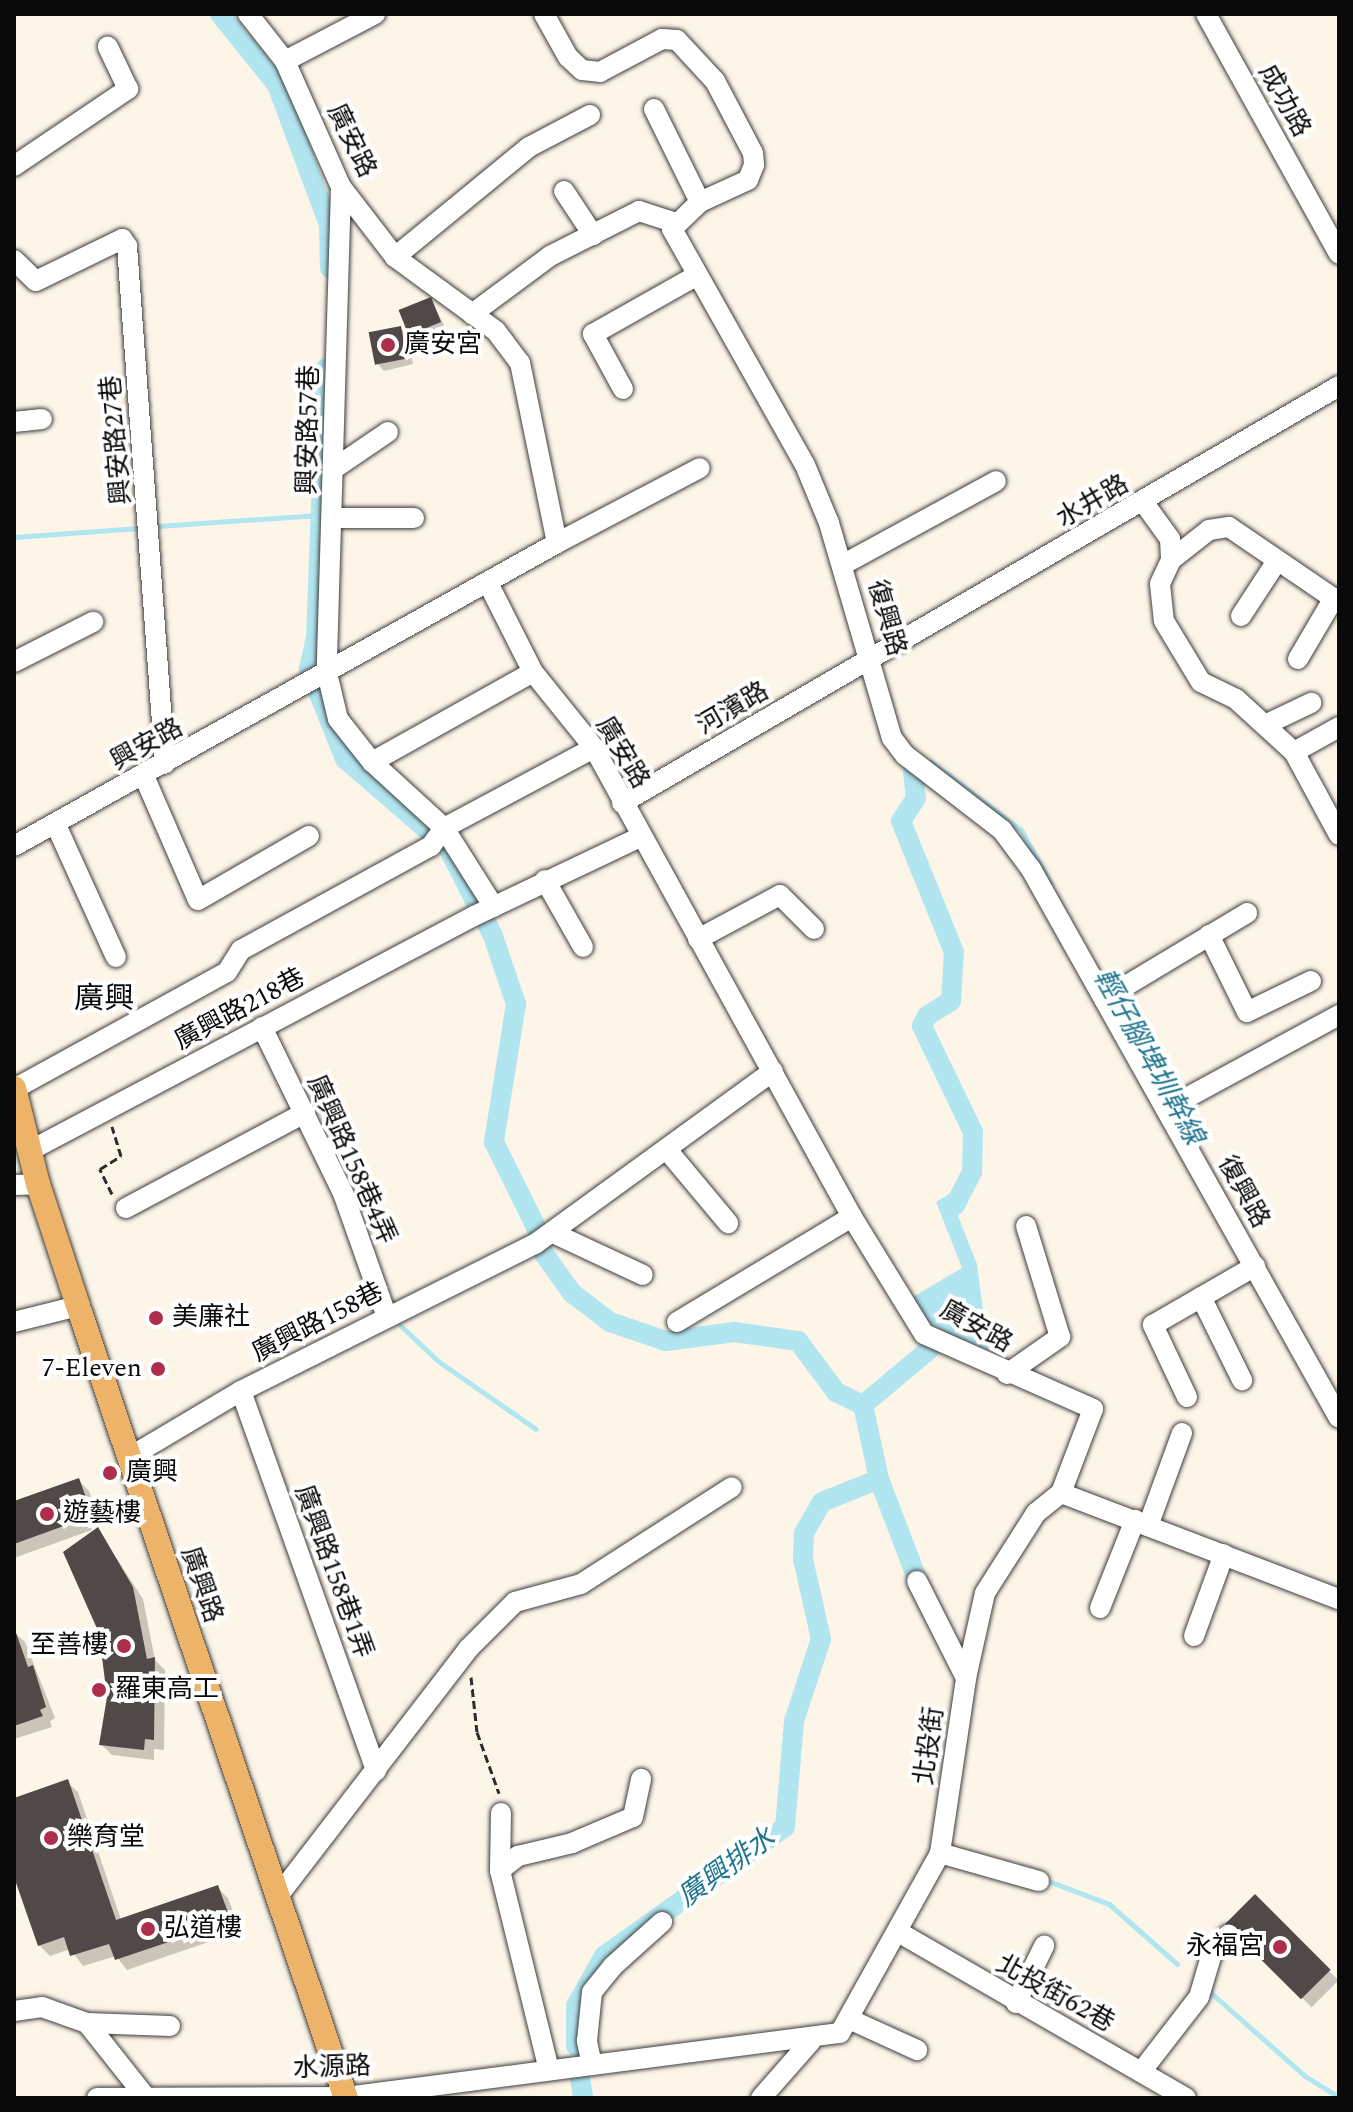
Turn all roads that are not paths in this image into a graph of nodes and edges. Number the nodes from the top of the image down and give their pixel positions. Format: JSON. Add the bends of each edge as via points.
{"nodes":[{"id":1,"x":248,"y":14,"type":"edge"},
{"id":2,"x":375,"y":14,"type":"edge"},
{"id":3,"x":544,"y":14,"type":"edge"},
{"id":4,"x":1206,"y":14,"type":"edge"},
{"id":5,"x":108,"y":47,"type":"dead end"},
{"id":6,"x":285,"y":61,"type":"junction"},
{"id":7,"x":654,"y":109,"type":"dead end"},
{"id":8,"x":590,"y":115,"type":"dead end"},
{"id":9,"x":14,"y":166,"type":"edge"},
{"id":10,"x":341,"y":187,"type":"junction"},
{"id":11,"x":564,"y":191,"type":"dead end"},
{"id":12,"x":700,"y":202,"type":"junction"},
{"id":13,"x":676,"y":223,"type":"junction"},
{"id":14,"x":593,"y":235,"type":"junction"},
{"id":15,"x":1339,"y":254,"type":"edge"},
{"id":16,"x":395,"y":257,"type":"junction"},
{"id":17,"x":14,"y":260,"type":"edge"},
{"id":18,"x":696,"y":276,"type":"junction"},
{"id":19,"x":472,"y":314,"type":"junction"},
{"id":20,"x":1339,"y":386,"type":"edge"},
{"id":21,"x":623,"y":389,"type":"dead end"},
{"id":22,"x":42,"y":419,"type":"dead end"},
{"id":23,"x":14,"y":422,"type":"edge"},
{"id":24,"x":388,"y":432,"type":"dead end"},
{"id":25,"x":335,"y":468,"type":"junction"},
{"id":26,"x":700,"y":468,"type":"dead end"},
{"id":27,"x":996,"y":481,"type":"dead end"},
{"id":28,"x":1144,"y":503,"type":"junction"},
{"id":29,"x":333,"y":518,"type":"junction"},
{"id":30,"x":414,"y":518,"type":"dead end"},
{"id":31,"x":557,"y":543,"type":"junction"},
{"id":32,"x":1171,"y":560,"type":"junction"},
{"id":33,"x":1277,"y":561,"type":"junction"},
{"id":34,"x":844,"y":564,"type":"junction"},
{"id":35,"x":489,"y":585,"type":"junction"},
{"id":36,"x":1336,"y":600,"type":"edge"},
{"id":37,"x":1241,"y":616,"type":"dead end"},
{"id":38,"x":93,"y":622,"type":"dead end"},
{"id":39,"x":1298,"y":659,"type":"dead end"},
{"id":40,"x":871,"y":660,"type":"junction"},
{"id":41,"x":14,"y":662,"type":"edge"},
{"id":42,"x":533,"y":672,"type":"junction"},
{"id":43,"x":327,"y":673,"type":"junction"},
{"id":44,"x":1311,"y":703,"type":"dead end"},
{"id":45,"x":1269,"y":723,"type":"junction"},
{"id":46,"x":1339,"y":727,"type":"edge"},
{"id":47,"x":594,"y":748,"type":"junction"},
{"id":48,"x":1294,"y":752,"type":"junction"},
{"id":49,"x":372,"y":762,"type":"junction"},
{"id":50,"x":165,"y":764,"type":"junction"},
{"id":51,"x":144,"y":776,"type":"junction"},
{"id":52,"x":622,"y":803,"type":"junction"},
{"id":53,"x":56,"y":825,"type":"junction"},
{"id":54,"x":444,"y":828,"type":"junction"},
{"id":55,"x":1339,"y":835,"type":"edge"},
{"id":56,"x":309,"y":836,"type":"dead end"},
{"id":57,"x":640,"y":837,"type":"junction"},
{"id":58,"x":14,"y":846,"type":"edge"},
{"id":59,"x":545,"y":880,"type":"junction"},
{"id":60,"x":494,"y":907,"type":"junction"},
{"id":61,"x":1247,"y":913,"type":"dead end"},
{"id":62,"x":814,"y":929,"type":"dead end"},
{"id":63,"x":1209,"y":935,"type":"junction"},
{"id":64,"x":698,"y":939,"type":"junction"},
{"id":65,"x":583,"y":947,"type":"dead end"},
{"id":66,"x":116,"y":957,"type":"dead end"},
{"id":67,"x":1311,"y":981,"type":"dead end"},
{"id":68,"x":1104,"y":999,"type":"junction"},
{"id":69,"x":1339,"y":1015,"type":"edge"},
{"id":70,"x":262,"y":1027,"type":"junction"},
{"id":71,"x":773,"y":1071,"type":"junction"},
{"id":72,"x":14,"y":1088,"type":"edge"},
{"id":73,"x":1166,"y":1109,"type":"junction"},
{"id":74,"x":305,"y":1113,"type":"junction"},
{"id":75,"x":31,"y":1150,"type":"junction"},
{"id":76,"x":668,"y":1151,"type":"junction"},
{"id":77,"x":26,"y":1184,"type":"edge"},
{"id":78,"x":126,"y":1208,"type":"road end"},
{"id":79,"x":852,"y":1217,"type":"junction"},
{"id":80,"x":728,"y":1223,"type":"dead end"},
{"id":81,"x":1026,"y":1226,"type":"dead end"},
{"id":82,"x":553,"y":1233,"type":"junction"},
{"id":83,"x":1255,"y":1266,"type":"junction"},
{"id":84,"x":643,"y":1275,"type":"dead end"},
{"id":85,"x":1201,"y":1297,"type":"junction"},
{"id":86,"x":78,"y":1306,"type":"junction"},
{"id":87,"x":387,"y":1317,"type":"junction"},
{"id":88,"x":14,"y":1322,"type":"edge"},
{"id":89,"x":677,"y":1322,"type":"dead end"},
{"id":90,"x":1007,"y":1374,"type":"junction"},
{"id":91,"x":1242,"y":1380,"type":"dead end"},
{"id":92,"x":241,"y":1391,"type":"junction"},
{"id":93,"x":1187,"y":1397,"type":"dead end"},
{"id":94,"x":1339,"y":1418,"type":"edge"},
{"id":95,"x":1182,"y":1433,"type":"dead end"},
{"id":96,"x":128,"y":1458,"type":"junction"},
{"id":97,"x":732,"y":1487,"type":"dead end"},
{"id":98,"x":1061,"y":1493,"type":"junction"},
{"id":99,"x":1142,"y":1523,"type":"junction"},
{"id":100,"x":1224,"y":1554,"type":"junction"},
{"id":101,"x":917,"y":1581,"type":"dead end"},
{"id":102,"x":1339,"y":1599,"type":"edge"},
{"id":103,"x":1100,"y":1608,"type":"dead end"},
{"id":104,"x":1194,"y":1636,"type":"dead end"},
{"id":105,"x":966,"y":1678,"type":"junction"},
{"id":106,"x":376,"y":1771,"type":"junction"},
{"id":107,"x":641,"y":1779,"type":"dead end"},
{"id":108,"x":501,"y":1813,"type":"road end"},
{"id":109,"x":940,"y":1853,"type":"junction"},
{"id":110,"x":500,"y":1870,"type":"junction"},
{"id":111,"x":1039,"y":1881,"type":"dead end"},
{"id":112,"x":278,"y":1896,"type":"junction"},
{"id":113,"x":662,"y":1922,"type":"dead end"},
{"id":114,"x":900,"y":1933,"type":"junction"},
{"id":115,"x":1229,"y":1934,"type":"dead end"},
{"id":116,"x":1044,"y":1946,"type":"dead end"},
{"id":117,"x":1016,"y":2003,"type":"junction"},
{"id":118,"x":14,"y":2011,"type":"edge"},
{"id":119,"x":849,"y":2019,"type":"junction"},
{"id":120,"x":87,"y":2023,"type":"junction"},
{"id":121,"x":170,"y":2026,"type":"dead end"},
{"id":122,"x":811,"y":2041,"type":"junction"},
{"id":123,"x":917,"y":2050,"type":"dead end"},
{"id":124,"x":592,"y":2065,"type":"junction"},
{"id":125,"x":559,"y":2069,"type":"junction"},
{"id":126,"x":1141,"y":2072,"type":"junction"},
{"id":127,"x":144,"y":2095,"type":"junction"},
{"id":128,"x":97,"y":2098,"type":"edge"},
{"id":129,"x":346,"y":2098,"type":"edge"},
{"id":130,"x":761,"y":2098,"type":"edge"},
{"id":131,"x":1186,"y":2098,"type":"edge"}],
"edges":[{"from":1,"to":6,"type":"street","name":"廣安路"},
{"from":2,"to":6,"type":"street"},
{"from":3,"to":12,"type":"street","via":[[568,57],[582,70],[600,72],[662,39],[677,40],[697,57],[753,153],[754,165],[748,180]]},
{"from":4,"to":15,"type":"street","name":"成功路"},
{"from":5,"to":9,"type":"street","via":[[128,89]]},
{"from":6,"to":10,"type":"street","name":"廣安路"},
{"from":7,"to":12,"type":"street"},
{"from":8,"to":16,"type":"street","via":[[529,147]]},
{"from":10,"to":16,"type":"street","name":"廣安路"},
{"from":10,"to":25,"type":"street","name":"興安路57巷"},
{"from":11,"to":14,"type":"street"},
{"from":12,"to":13,"type":"street"},
{"from":13,"to":14,"type":"street","via":[[639,211]]},
{"from":13,"to":18,"type":"street","name":"復興路","via":[[672,229]]},
{"from":14,"to":19,"type":"street","via":[[550,256]]},
{"from":16,"to":19,"type":"street","name":"廣安路"},
{"from":17,"to":50,"type":"street","name":"興安路27巷","via":[[36,281],[122,239],[127,246]]},
{"from":18,"to":21,"type":"street","via":[[593,334]]},
{"from":18,"to":34,"type":"street","name":"復興路","via":[[805,465]]},
{"from":19,"to":31,"type":"street","name":"廣安路","via":[[496,331],[520,363]]},
{"from":20,"to":28,"type":"street","name":"水井路"},
{"from":22,"to":23,"type":"street"},
{"from":24,"to":25,"type":"street"},
{"from":25,"to":29,"type":"street","name":"興安路57巷"},
{"from":26,"to":31,"type":"street"},
{"from":27,"to":34,"type":"street"},
{"from":28,"to":32,"type":"street","via":[[1170,539]]},
{"from":28,"to":40,"type":"street","name":"水井路"},
{"from":29,"to":30,"type":"street"},
{"from":29,"to":43,"type":"street","name":"興安路57巷"},
{"from":31,"to":35,"type":"street"},
{"from":32,"to":33,"type":"street","via":[[1209,530],[1229,527]]},
{"from":32,"to":45,"type":"street","via":[[1160,584],[1164,621],[1201,682]]},
{"from":33,"to":36,"type":"street"},
{"from":33,"to":37,"type":"street"},
{"from":34,"to":40,"type":"street","name":"復興路"},
{"from":35,"to":42,"type":"street","name":"廣安路"},
{"from":35,"to":43,"type":"street"},
{"from":36,"to":39,"type":"street"},
{"from":38,"to":41,"type":"street"},
{"from":40,"to":52,"type":"street","name":"河濱路"},
{"from":40,"to":68,"type":"street","name":"復興路","via":[[892,738],[905,755],[1002,830],[1031,869]]},
{"from":42,"to":47,"type":"street","name":"廣安路"},
{"from":42,"to":49,"type":"street"},
{"from":43,"to":49,"type":"street","name":"興安路57巷","via":[[338,719]]},
{"from":43,"to":50,"type":"street","name":"興安路"},
{"from":44,"to":45,"type":"street"},
{"from":45,"to":48,"type":"street"},
{"from":46,"to":48,"type":"street"},
{"from":47,"to":52,"type":"street","name":"廣安路"},
{"from":47,"to":54,"type":"street"},
{"from":48,"to":55,"type":"street"},
{"from":49,"to":54,"type":"street","name":"興安路57巷"},
{"from":50,"to":51,"type":"street","name":"興安路"},
{"from":51,"to":53,"type":"street","name":"興安路"},
{"from":51,"to":56,"type":"street","via":[[198,900]]},
{"from":52,"to":57,"type":"street","name":"廣安路"},
{"from":53,"to":58,"type":"street","name":"興安路"},
{"from":53,"to":66,"type":"street"},
{"from":54,"to":60,"type":"street","name":"興安路57巷"},
{"from":54,"to":72,"type":"street","via":[[431,846],[241,950],[227,972]]},
{"from":57,"to":59,"type":"street"},
{"from":57,"to":64,"type":"street","name":"廣安路"},
{"from":59,"to":60,"type":"street"},
{"from":59,"to":65,"type":"street"},
{"from":60,"to":70,"type":"street","name":"廣興路218巷"},
{"from":61,"to":63,"type":"street"},
{"from":62,"to":64,"type":"street","via":[[780,895]]},
{"from":63,"to":67,"type":"street","via":[[1247,1012]]},
{"from":63,"to":68,"type":"street"},
{"from":64,"to":71,"type":"street","name":"廣安路"},
{"from":68,"to":73,"type":"street","name":"復興路"},
{"from":69,"to":73,"type":"street"},
{"from":70,"to":74,"type":"street","name":"廣興路158巷4弄"},
{"from":70,"to":75,"type":"street","name":"廣興路218巷"},
{"from":71,"to":76,"type":"street"},
{"from":71,"to":79,"type":"street","name":"廣安路"},
{"from":72,"to":75,"type":"main road","name":"廣興路"},
{"from":73,"to":83,"type":"street","name":"復興路"},
{"from":74,"to":78,"type":"street"},
{"from":74,"to":87,"type":"street","name":"廣興路158巷4弄","via":[[343,1193]]},
{"from":75,"to":77,"type":"main road","name":"廣興路"},
{"from":76,"to":80,"type":"street"},
{"from":76,"to":82,"type":"street"},
{"from":77,"to":86,"type":"main road","name":"廣興路"},
{"from":79,"to":89,"type":"street"},
{"from":79,"to":90,"type":"street","name":"廣安路","via":[[924,1334]]},
{"from":81,"to":90,"type":"street","via":[[1060,1337]]},
{"from":82,"to":84,"type":"street"},
{"from":82,"to":87,"type":"street","name":"廣興路158巷"},
{"from":83,"to":85,"type":"street"},
{"from":83,"to":94,"type":"street","name":"復興路"},
{"from":85,"to":91,"type":"street"},
{"from":85,"to":93,"type":"street","via":[[1153,1325]]},
{"from":86,"to":88,"type":"street"},
{"from":86,"to":96,"type":"main road","name":"廣興路"},
{"from":87,"to":92,"type":"street","name":"廣興路158巷"},
{"from":90,"to":98,"type":"street","name":"廣安路","via":[[1093,1409]]},
{"from":92,"to":96,"type":"street","name":"廣興路158巷"},
{"from":92,"to":106,"type":"street","name":"廣興路158巷1弄"},
{"from":95,"to":99,"type":"street"},
{"from":96,"to":112,"type":"main road","name":"廣興路"},
{"from":97,"to":106,"type":"street","via":[[581,1584],[515,1602],[468,1649]]},
{"from":98,"to":99,"type":"street"},
{"from":98,"to":105,"type":"street","name":"北投街","via":[[1036,1513],[985,1593]]},
{"from":99,"to":100,"type":"street"},
{"from":99,"to":103,"type":"street"},
{"from":100,"to":102,"type":"street"},
{"from":100,"to":104,"type":"street"},
{"from":101,"to":105,"type":"street"},
{"from":105,"to":109,"type":"street","name":"北投街"},
{"from":106,"to":112,"type":"street"},
{"from":107,"to":110,"type":"street","via":[[640,1807],[633,1817],[572,1843],[518,1856]]},
{"from":108,"to":110,"type":"street"},
{"from":109,"to":111,"type":"street"},
{"from":109,"to":114,"type":"street","name":"北投街"},
{"from":110,"to":125,"type":"street"},
{"from":112,"to":129,"type":"main road","name":"廣興路"},
{"from":113,"to":124,"type":"street","via":[[592,1992],[587,2041]]},
{"from":114,"to":117,"type":"street","name":"北投街62巷"},
{"from":114,"to":119,"type":"street","name":"北投街"},
{"from":115,"to":126,"type":"street","via":[[1212,1953],[1199,1997]]},
{"from":116,"to":117,"type":"street"},
{"from":117,"to":126,"type":"street","name":"北投街62巷"},
{"from":118,"to":120,"type":"street","via":[[42,2007]]},
{"from":119,"to":122,"type":"street","name":"北投街","via":[[840,2033]]},
{"from":119,"to":123,"type":"street"},
{"from":120,"to":121,"type":"street"},
{"from":120,"to":127,"type":"street"},
{"from":122,"to":124,"type":"street","name":"北投街"},
{"from":122,"to":130,"type":"street"},
{"from":124,"to":125,"type":"street","name":"北投街"},
{"from":125,"to":129,"type":"street","name":"水源路"},
{"from":126,"to":131,"type":"street","name":"北投街62巷"},
{"from":127,"to":128,"type":"street","name":"水源路"},
{"from":127,"to":129,"type":"street","name":"水源路"}]}
